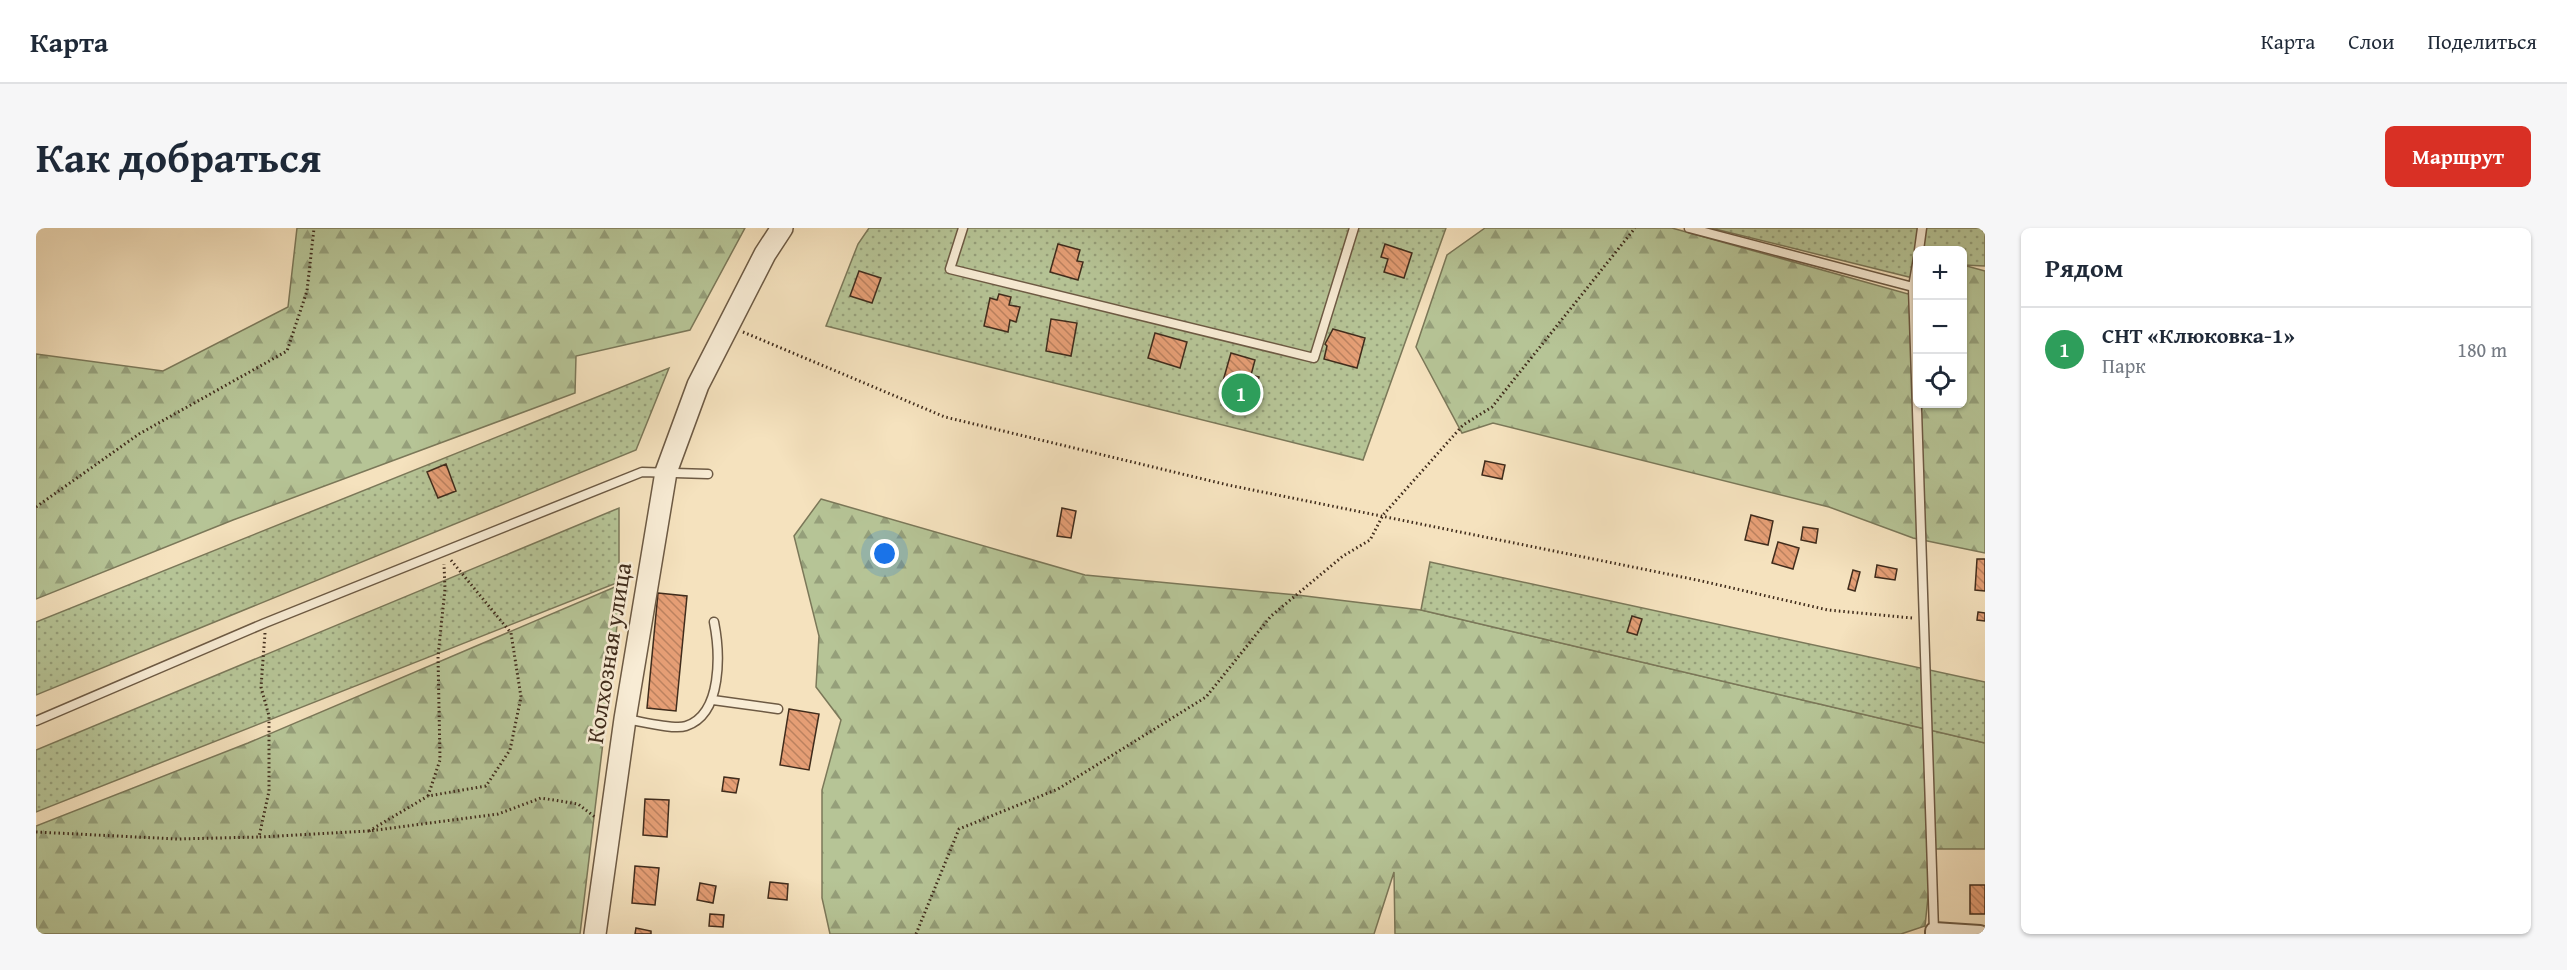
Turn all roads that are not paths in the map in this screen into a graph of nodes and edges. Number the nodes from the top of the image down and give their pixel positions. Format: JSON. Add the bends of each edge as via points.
{"nodes":[{"id":1,"x":782,"y":228,"type":"edge"},
{"id":2,"x":963,"y":228,"type":"edge"},
{"id":3,"x":1354,"y":228,"type":"edge"},
{"id":4,"x":1689,"y":228,"type":"edge"},
{"id":5,"x":1922,"y":228,"type":"edge"},
{"id":6,"x":1920,"y":246,"type":"edge"},
{"id":7,"x":1913,"y":287,"type":"edge"},
{"id":8,"x":1913,"y":300,"type":"edge"},
{"id":9,"x":666,"y":472,"type":"junction"},
{"id":10,"x":708,"y":474,"type":"dead end"},
{"id":11,"x":714,"y":622,"type":"dead end"},
{"id":12,"x":713,"y":700,"type":"junction"},
{"id":13,"x":778,"y":710,"type":"dead end"},
{"id":14,"x":625,"y":719,"type":"junction"},
{"id":15,"x":36,"y":720,"type":"edge"},
{"id":16,"x":1934,"y":933,"type":"edge"},
{"id":17,"x":595,"y":934,"type":"edge"},
{"id":18,"x":1980,"y":934,"type":"edge"}],
"edges":[{"from":1,"to":9,"type":"street","name":"Колхозная улица","via":[[698,385]]},
{"from":2,"to":3,"type":"lane","via":[[950,269],[1314,358]]},
{"from":4,"to":7,"type":"lane"},
{"from":5,"to":6,"type":"lane"},
{"from":8,"to":16,"type":"lane"},
{"from":9,"to":10,"type":"lane"},
{"from":9,"to":14,"type":"street","name":"Колхозная улица"},
{"from":9,"to":15,"type":"lane","via":[[642,472],[265,622]]},
{"from":11,"to":12,"type":"lane","via":[[719,646]]},
{"from":12,"to":13,"type":"lane"},
{"from":12,"to":14,"type":"lane","via":[[698,720],[683,727]]},
{"from":14,"to":17,"type":"street","name":"Колхозная улица"},
{"from":16,"to":18,"type":"street"}]}
